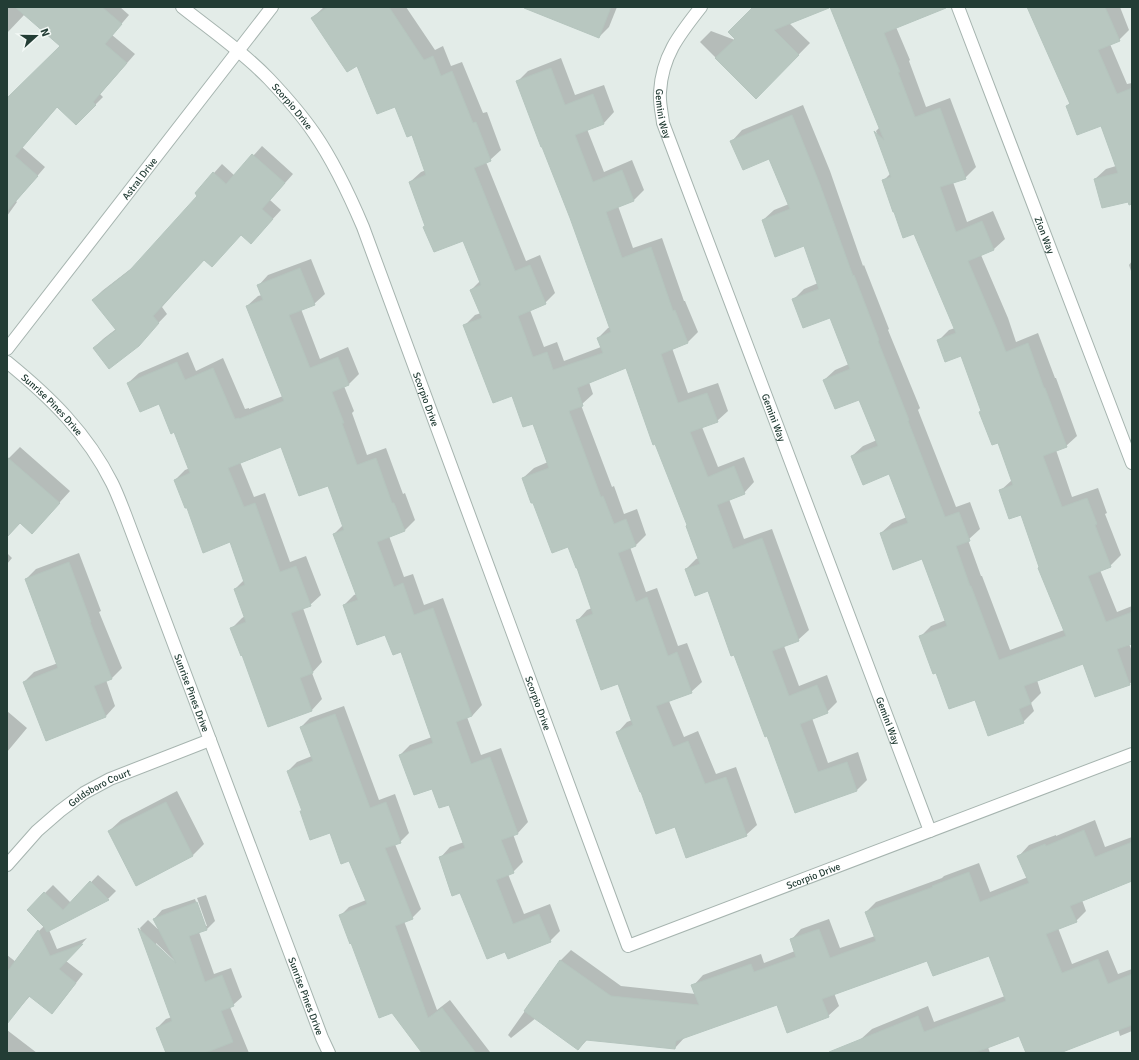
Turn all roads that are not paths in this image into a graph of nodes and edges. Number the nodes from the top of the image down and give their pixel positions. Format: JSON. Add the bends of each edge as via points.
{"nodes":[{"id":1,"x":182,"y":7,"type":"edge"},
{"id":2,"x":272,"y":7,"type":"edge"},
{"id":3,"x":701,"y":7,"type":"edge"},
{"id":4,"x":958,"y":7,"type":"edge"},
{"id":5,"x":238,"y":51,"type":"junction"},
{"id":6,"x":7,"y":349,"type":"edge"},
{"id":7,"x":7,"y":362,"type":"edge"},
{"id":8,"x":1132,"y":463,"type":"edge"},
{"id":9,"x":210,"y":740,"type":"junction"},
{"id":10,"x":1132,"y":754,"type":"edge"},
{"id":11,"x":930,"y":830,"type":"junction"},
{"id":12,"x":7,"y":864,"type":"edge"},
{"id":13,"x":329,"y":1053,"type":"edge"}],
"edges":[{"from":1,"to":5,"type":"street","name":"Scorpio Drive"},
{"from":2,"to":5,"type":"street","name":"Astral Drive"},
{"from":3,"to":11,"type":"street","name":"Gemini Way","via":[[678,36],[665,63],[659,93],[663,123]]},
{"from":4,"to":8,"type":"street","name":"Zion Way"},
{"from":5,"to":6,"type":"street","name":"Astral Drive"},
{"from":5,"to":11,"type":"street","name":"Scorpio Drive","via":[[268,78],[314,132],[333,162],[352,201],[628,946]]},
{"from":7,"to":9,"type":"street","name":"Sunrise Pines Drive","via":[[55,404],[77,428],[112,483]]},
{"from":9,"to":12,"type":"street","name":"Goldsboro Court","via":[[110,779],[84,793],[37,831]]},
{"from":9,"to":13,"type":"street","name":"Sunrise Pines Drive"},
{"from":10,"to":11,"type":"street","name":"Scorpio Drive"}]}
